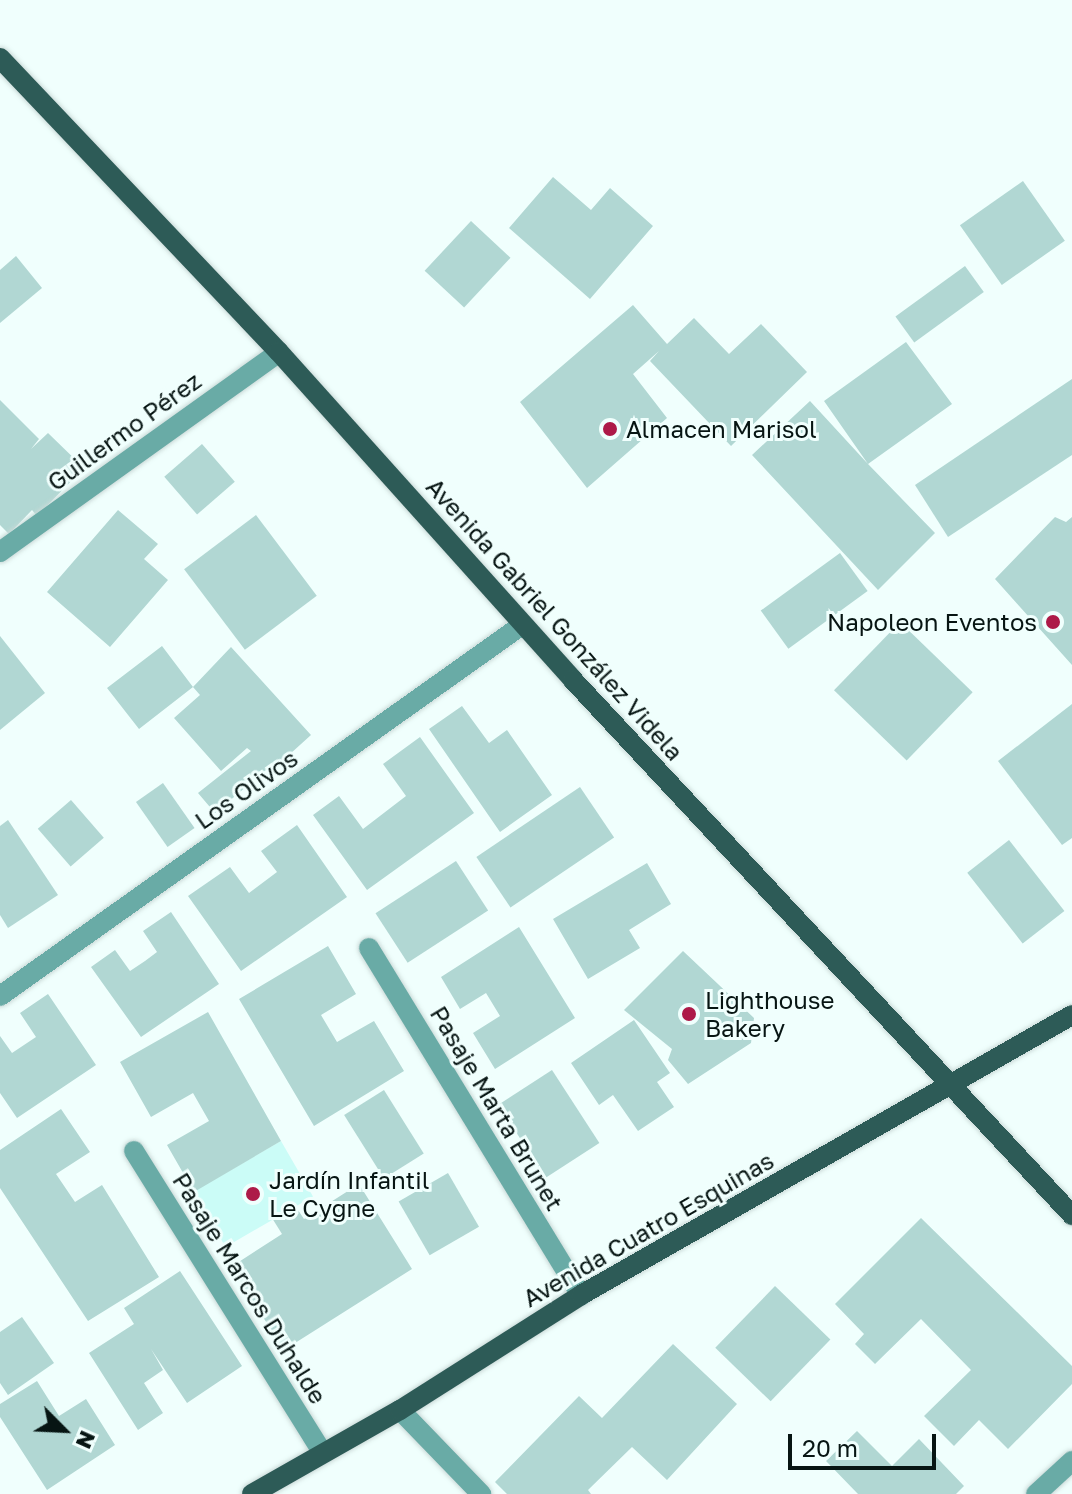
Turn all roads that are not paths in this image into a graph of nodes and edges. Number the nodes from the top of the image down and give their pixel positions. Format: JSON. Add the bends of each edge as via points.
{"nodes":[{"id":1,"x":0,"y":58,"type":"edge"},
{"id":2,"x":279,"y":352,"type":"junction"},
{"id":3,"x":0,"y":552,"type":"edge"},
{"id":4,"x":522,"y":625,"type":"junction"},
{"id":5,"x":369,"y":948,"type":"dead end"},
{"id":6,"x":0,"y":996,"type":"edge"},
{"id":7,"x":1072,"y":1015,"type":"edge"},
{"id":8,"x":948,"y":1085,"type":"junction"},
{"id":9,"x":134,"y":1151,"type":"dead end"},
{"id":10,"x":1072,"y":1215,"type":"edge"},
{"id":11,"x":581,"y":1295,"type":"junction"},
{"id":12,"x":400,"y":1410,"type":"junction"},
{"id":13,"x":322,"y":1452,"type":"junction"},
{"id":14,"x":1072,"y":1461,"type":"edge"},
{"id":15,"x":252,"y":1494,"type":"edge"},
{"id":16,"x":481,"y":1494,"type":"edge"},
{"id":17,"x":1036,"y":1494,"type":"edge"}],
"edges":[{"from":1,"to":2,"type":"main road","name":"Avenida Gabriel González Videla"},
{"from":2,"to":3,"type":"street","name":"Guillermo Pérez"},
{"from":2,"to":4,"type":"main road","name":"Avenida Gabriel González Videla"},
{"from":4,"to":6,"type":"street","name":"Los Olivos"},
{"from":4,"to":8,"type":"main road","name":"Avenida Gabriel González Videla"},
{"from":5,"to":11,"type":"street","name":"Pasaje Marta Brunet"},
{"from":7,"to":8,"type":"main road","name":"Avenida Cuatro Esquinas"},
{"from":8,"to":10,"type":"main road","name":"Avenida Gabriel González Videla"},
{"from":8,"to":11,"type":"main road","name":"Avenida Cuatro Esquinas"},
{"from":9,"to":13,"type":"street","name":"Pasaje Marcos Duhalde"},
{"from":11,"to":12,"type":"main road","name":"Avenida Cuatro Esquinas"},
{"from":12,"to":13,"type":"main road","name":"Avenida Cuatro Esquinas"},
{"from":12,"to":16,"type":"street"},
{"from":13,"to":15,"type":"main road","name":"Avenida Cuatro Esquinas"},
{"from":14,"to":17,"type":"street"}]}
